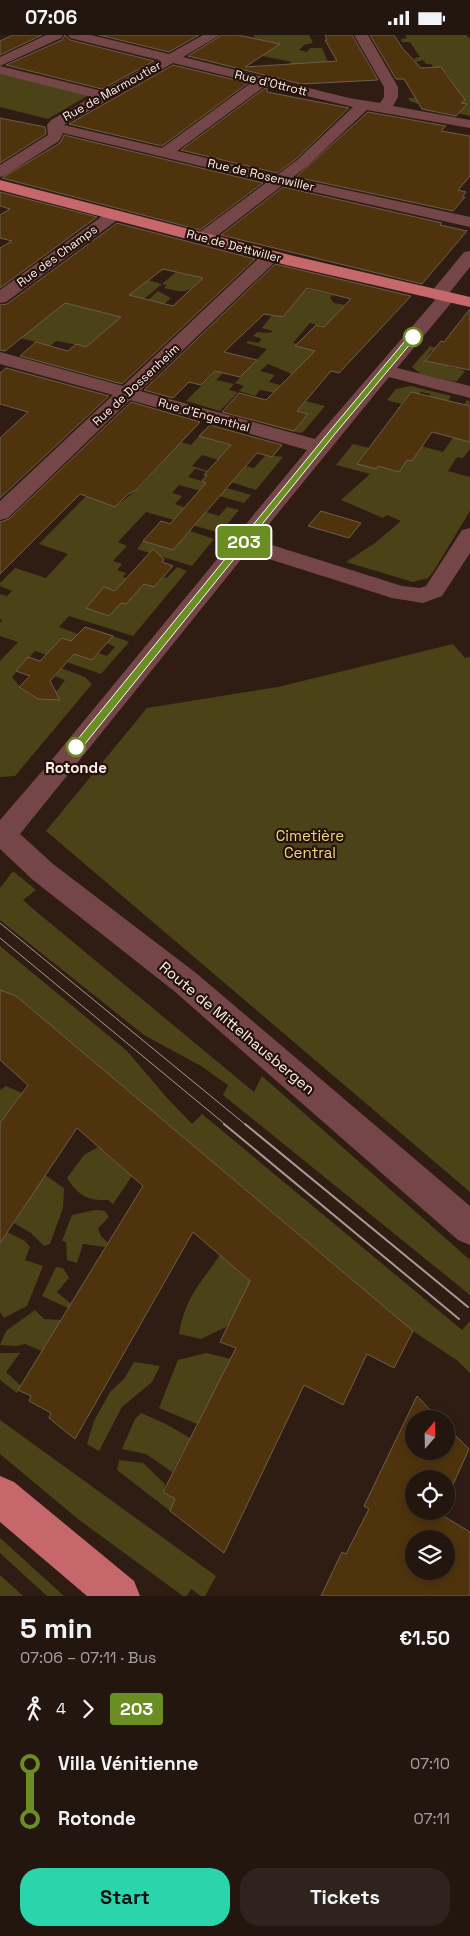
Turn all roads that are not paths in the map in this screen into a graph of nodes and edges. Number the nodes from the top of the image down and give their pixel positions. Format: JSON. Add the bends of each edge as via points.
{"nodes":[{"id":1,"x":56,"y":35,"type":"edge"},
{"id":2,"x":74,"y":35,"type":"edge"},
{"id":3,"x":213,"y":35,"type":"edge"},
{"id":4,"x":361,"y":35,"type":"edge"},
{"id":5,"x":171,"y":59,"type":"junction"},
{"id":6,"x":0,"y":62,"type":"edge"},
{"id":7,"x":0,"y":69,"type":"edge"},
{"id":8,"x":263,"y":81,"type":"junction"},
{"id":9,"x":104,"y":95,"type":"junction"},
{"id":10,"x":364,"y":105,"type":"junction"},
{"id":11,"x":384,"y":108,"type":"junction"},
{"id":12,"x":470,"y":124,"type":"edge"},
{"id":13,"x":54,"y":127,"type":"junction"},
{"id":14,"x":164,"y":153,"type":"junction"},
{"id":15,"x":0,"y":171,"type":"edge"},
{"id":16,"x":280,"y":180,"type":"junction"},
{"id":17,"x":0,"y":185,"type":"edge"},
{"id":18,"x":114,"y":215,"type":"junction"},
{"id":19,"x":469,"y":221,"type":"edge"},
{"id":20,"x":203,"y":238,"type":"junction"},
{"id":21,"x":271,"y":256,"type":"junction"},
{"id":22,"x":470,"y":256,"type":"edge"},
{"id":23,"x":0,"y":273,"type":"edge"},
{"id":24,"x":24,"y":280,"type":"junction"},
{"id":25,"x":442,"y":296,"type":"junction"},
{"id":26,"x":0,"y":298,"type":"edge"},
{"id":27,"x":470,"y":302,"type":"edge"},
{"id":28,"x":1,"y":359,"type":"edge"},
{"id":29,"x":384,"y":370,"type":"junction"},
{"id":30,"x":470,"y":392,"type":"edge"},
{"id":31,"x":128,"y":393,"type":"junction"},
{"id":32,"x":320,"y":447,"type":"junction"},
{"id":33,"x":0,"y":513,"type":"edge"},
{"id":34,"x":470,"y":535,"type":"edge"},
{"id":35,"x":243,"y":543,"type":"junction"},
{"id":36,"x":1,"y":834,"type":"edge"},
{"id":37,"x":470,"y":1228,"type":"edge"},
{"id":38,"x":0,"y":1496,"type":"edge"},
{"id":39,"x":119,"y":1596,"type":"edge"}],
"edges":[{"from":1,"to":6,"type":"street"},
{"from":2,"to":5,"type":"street","name":"Rue d'Ottrott"},
{"from":3,"to":5,"type":"street","name":"Rue de Marmoutier"},
{"from":4,"to":11,"type":"street","via":[[391,87],[391,97]]},
{"from":5,"to":8,"type":"street","name":"Rue d'Ottrott"},
{"from":5,"to":9,"type":"street","name":"Rue de Marmoutier"},
{"from":7,"to":9,"type":"street"},
{"from":8,"to":10,"type":"street","name":"Rue d'Ottrott"},
{"from":8,"to":14,"type":"street"},
{"from":9,"to":13,"type":"street","name":"Rue de Marmoutier"},
{"from":10,"to":11,"type":"street","name":"Rue d'Ottrott"},
{"from":10,"to":16,"type":"street"},
{"from":11,"to":12,"type":"street","name":"Rue d'Ottrott"},
{"from":13,"to":14,"type":"street","name":"Rue de Rosenwiller"},
{"from":13,"to":15,"type":"street","name":"Rue de Marmoutier","via":[[56,135],[52,140]]},
{"from":14,"to":16,"type":"street","name":"Rue de Rosenwiller"},
{"from":16,"to":19,"type":"street","name":"Rue de Rosenwiller"},
{"from":16,"to":20,"type":"street"},
{"from":17,"to":18,"type":"main road","name":"Rue de Dettwiller"},
{"from":18,"to":20,"type":"main road","name":"Rue de Dettwiller"},
{"from":18,"to":24,"type":"street","name":"Rue des Champs"},
{"from":20,"to":21,"type":"main road","name":"Rue de Dettwiller"},
{"from":21,"to":25,"type":"main road","name":"Rue de Dettwiller"},
{"from":21,"to":31,"type":"street","name":"Rue de Dossenheim"},
{"from":22,"to":25,"type":"street"},
{"from":23,"to":24,"type":"street"},
{"from":24,"to":26,"type":"street","name":"Rue des Champs"},
{"from":25,"to":27,"type":"main road","name":"Rue de Dettwiller"},
{"from":25,"to":29,"type":"street"},
{"from":28,"to":31,"type":"street","name":"Rue d'Engenthal"},
{"from":29,"to":30,"type":"street"},
{"from":29,"to":32,"type":"street"},
{"from":31,"to":32,"type":"street","name":"Rue d'Engenthal"},
{"from":31,"to":33,"type":"street","name":"Rue de Dossenheim"},
{"from":32,"to":35,"type":"street"},
{"from":34,"to":35,"type":"street","via":[[434,591],[423,596],[400,593]]},
{"from":35,"to":36,"type":"street"},
{"from":36,"to":37,"type":"street","name":"Route de Mittelhausbergen","via":[[37,868],[185,982]]},
{"from":38,"to":39,"type":"main road"}]}
